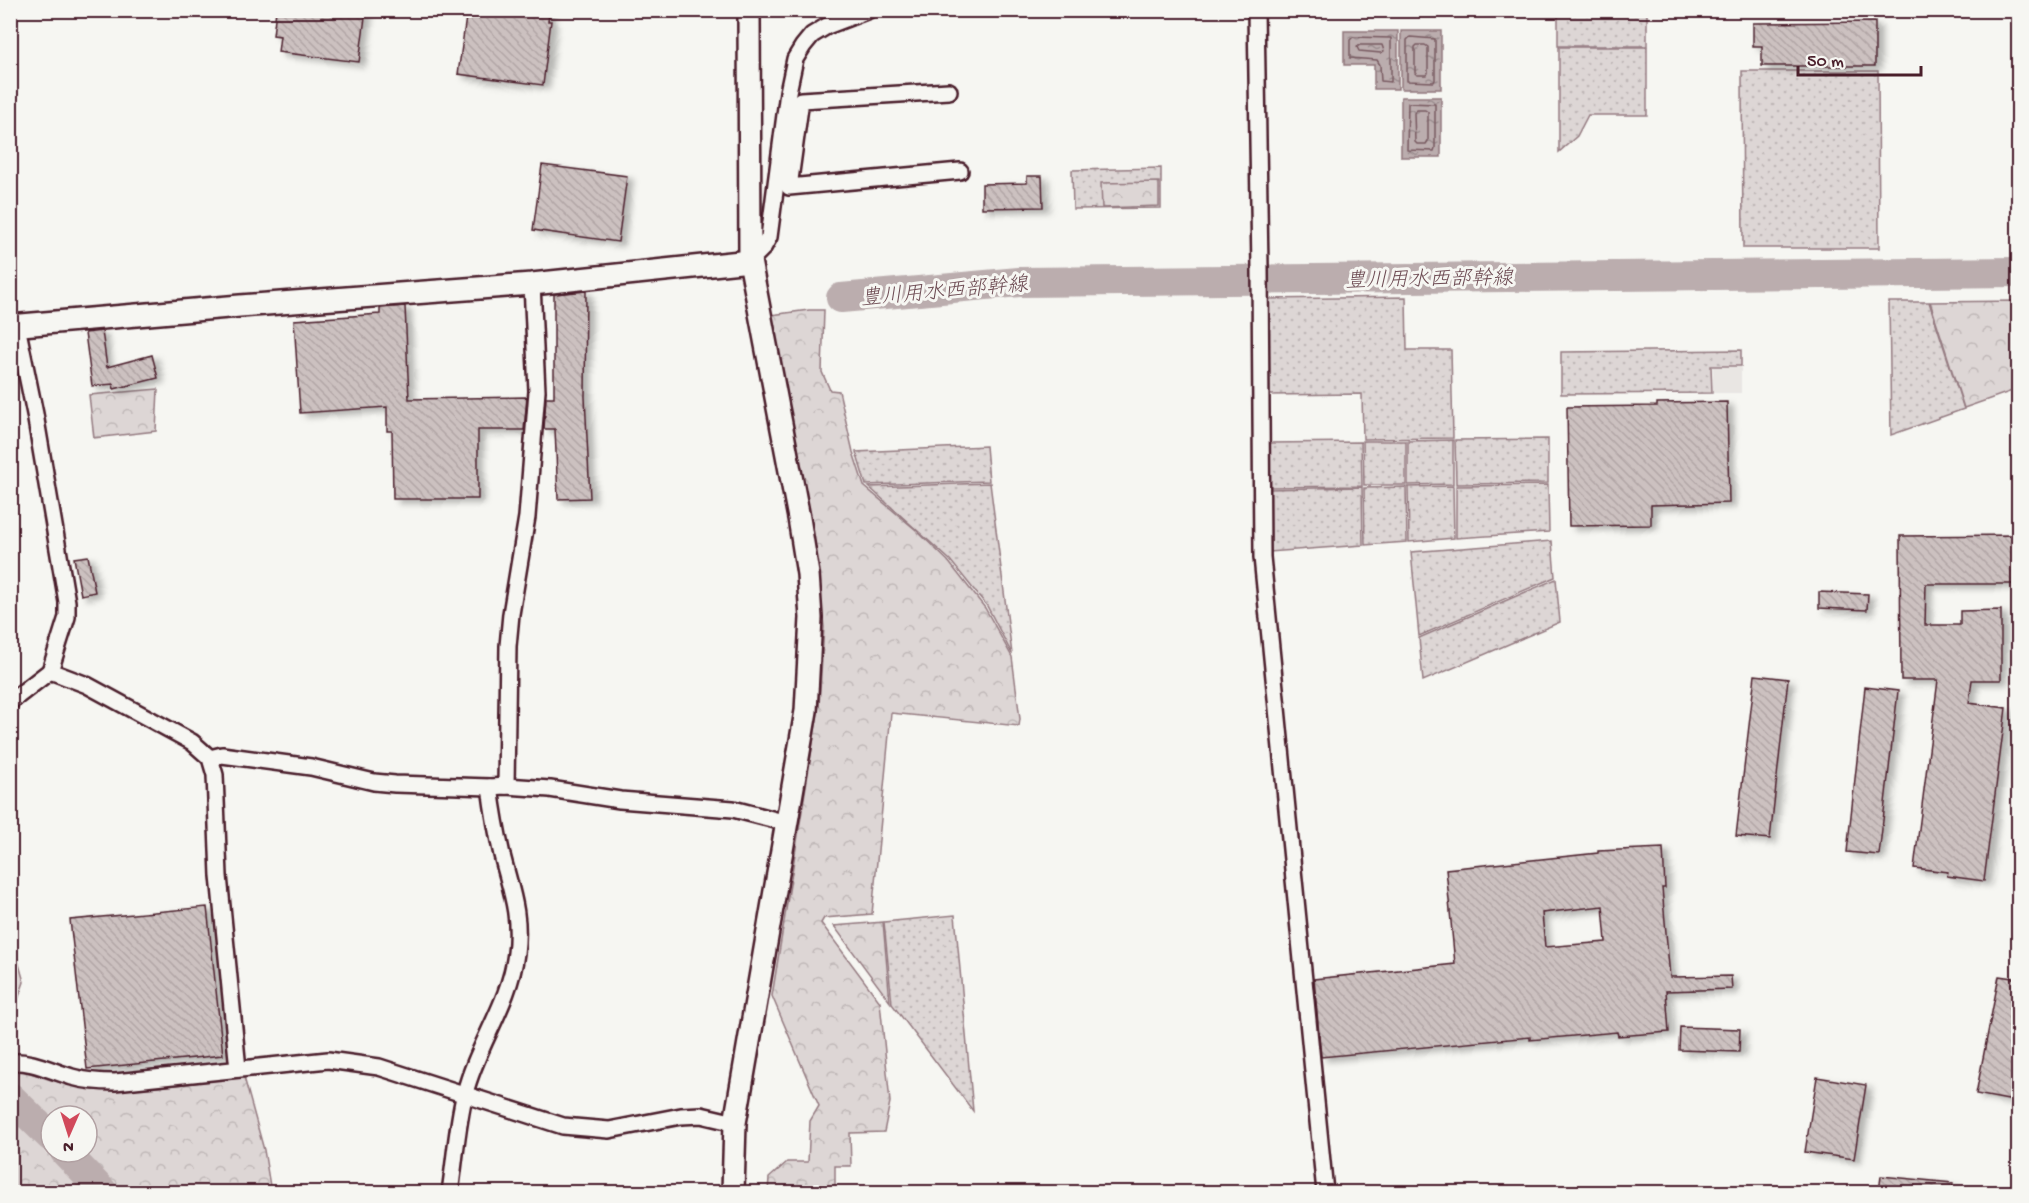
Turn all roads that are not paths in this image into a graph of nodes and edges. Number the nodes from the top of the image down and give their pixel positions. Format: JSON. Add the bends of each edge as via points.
{"nodes":[{"id":1,"x":749,"y":10,"type":"edge"},
{"id":2,"x":869,"y":10,"type":"edge"},
{"id":3,"x":1256,"y":10,"type":"edge"},
{"id":4,"x":950,"y":91,"type":"dead end"},
{"id":5,"x":960,"y":171,"type":"dead end"},
{"id":6,"x":750,"y":261,"type":"junction"},
{"id":7,"x":532,"y":284,"type":"junction"},
{"id":8,"x":14,"y":326,"type":"edge"},
{"id":9,"x":50,"y":671,"type":"junction"},
{"id":10,"x":10,"y":702,"type":"edge"},
{"id":11,"x":210,"y":759,"type":"junction"},
{"id":12,"x":506,"y":786,"type":"junction"},
{"id":13,"x":490,"y":788,"type":"junction"},
{"id":14,"x":788,"y":823,"type":"junction"},
{"id":15,"x":10,"y":1062,"type":"edge"},
{"id":16,"x":238,"y":1069,"type":"junction"},
{"id":17,"x":465,"y":1093,"type":"junction"},
{"id":18,"x":735,"y":1124,"type":"junction"},
{"id":19,"x":450,"y":1192,"type":"edge"},
{"id":20,"x":733,"y":1192,"type":"edge"},
{"id":21,"x":1324,"y":1192,"type":"edge"}],
"edges":[{"from":1,"to":6,"type":"street"},
{"from":2,"to":6,"type":"street","via":[[812,35],[795,59],[769,237]]},
{"from":3,"to":21,"type":"street","via":[[1262,557]]},
{"from":4,"to":5,"type":"street","via":[[801,100],[789,187]]},
{"from":6,"to":7,"type":"street"},
{"from":6,"to":14,"type":"street","via":[[799,518],[811,618],[806,711]]},
{"from":7,"to":8,"type":"street"},
{"from":7,"to":12,"type":"street","via":[[537,391],[527,517],[508,646]]},
{"from":8,"to":9,"type":"street","via":[[35,414],[67,602],[67,617]]},
{"from":9,"to":10,"type":"street"},
{"from":9,"to":11,"type":"street","via":[[87,685],[156,722],[192,742]]},
{"from":11,"to":13,"type":"street","via":[[222,755],[311,767],[374,782]]},
{"from":11,"to":16,"type":"street"},
{"from":12,"to":13,"type":"street"},
{"from":12,"to":14,"type":"street","via":[[733,809]]},
{"from":13,"to":17,"type":"street","via":[[518,915],[517,952],[506,994],[487,1032]]},
{"from":14,"to":18,"type":"street"},
{"from":15,"to":16,"type":"street","via":[[33,1063],[96,1082]]},
{"from":16,"to":17,"type":"street","via":[[305,1060],[352,1062]]},
{"from":17,"to":18,"type":"street","via":[[564,1126],[585,1129],[622,1128],[701,1115]]},
{"from":17,"to":19,"type":"street"},
{"from":18,"to":20,"type":"street"}]}
